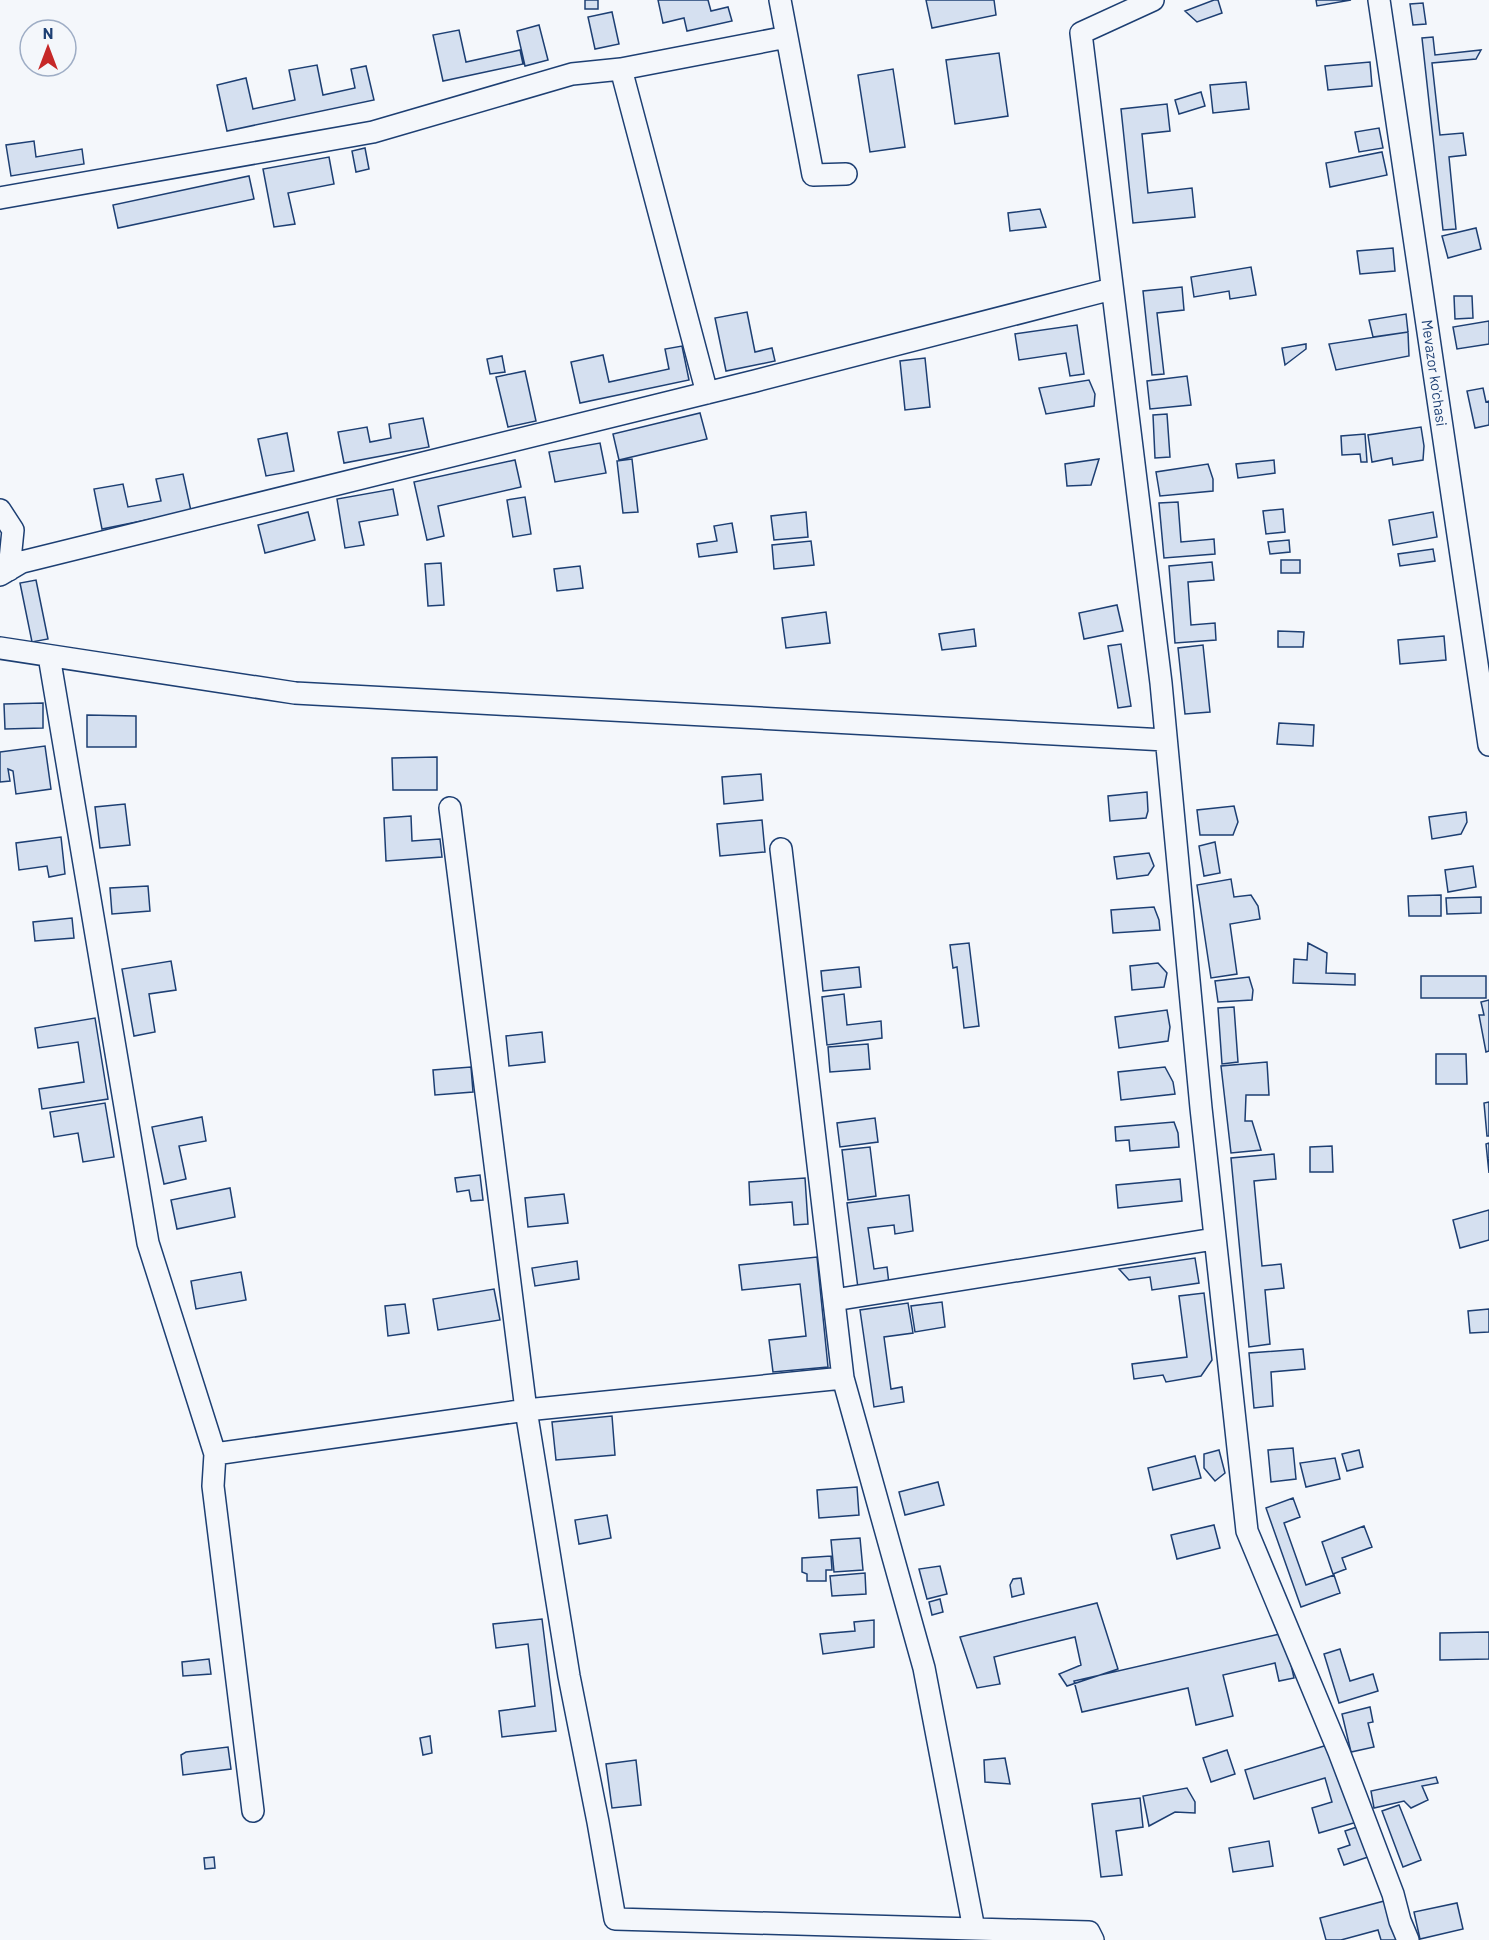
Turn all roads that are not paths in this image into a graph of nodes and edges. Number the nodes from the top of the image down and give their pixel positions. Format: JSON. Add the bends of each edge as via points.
{"nodes":[{"id":1,"x":780,"y":0,"type":"edge"},
{"id":2,"x":1153,"y":0,"type":"edge"},
{"id":3,"x":1378,"y":0,"type":"edge"},
{"id":4,"x":787,"y":37,"type":"junction"},
{"id":5,"x":621,"y":69,"type":"junction"},
{"id":6,"x":846,"y":174,"type":"dead end"},
{"id":7,"x":0,"y":198,"type":"edge"},
{"id":8,"x":1112,"y":289,"type":"junction"},
{"id":9,"x":707,"y":393,"type":"junction"},
{"id":10,"x":0,"y":510,"type":"edge"},
{"id":11,"x":5,"y":573,"type":"edge"},
{"id":12,"x":0,"y":648,"type":"edge"},
{"id":13,"x":49,"y":656,"type":"junction"},
{"id":14,"x":1165,"y":740,"type":"junction"},
{"id":15,"x":1489,"y":745,"type":"edge"},
{"id":16,"x":450,"y":808,"type":"dead end"},
{"id":17,"x":781,"y":849,"type":"dead end"},
{"id":18,"x":1214,"y":1239,"type":"junction"},
{"id":19,"x":834,"y":1300,"type":"junction"},
{"id":20,"x":843,"y":1378,"type":"junction"},
{"id":21,"x":526,"y":1410,"type":"junction"},
{"id":22,"x":215,"y":1454,"type":"junction"},
{"id":23,"x":253,"y":1811,"type":"dead end"},
{"id":24,"x":974,"y":1929,"type":"junction"},
{"id":25,"x":773,"y":1932,"type":"edge"},
{"id":26,"x":1093,"y":1940,"type":"edge"},
{"id":27,"x":1408,"y":1940,"type":"edge"}],
"edges":[{"from":1,"to":4,"type":"street"},
{"from":2,"to":8,"type":"street","via":[[1081,33]]},
{"from":3,"to":15,"type":"street","name":"Mevazor ko'chasi"},
{"from":4,"to":5,"type":"street"},
{"from":4,"to":6,"type":"street","via":[[813,175]]},
{"from":5,"to":7,"type":"street","via":[[572,74],[373,132]]},
{"from":5,"to":9,"type":"street"},
{"from":8,"to":9,"type":"street"},
{"from":8,"to":14,"type":"street"},
{"from":9,"to":11,"type":"street","via":[[22,562]]},
{"from":10,"to":11,"type":"street","via":[[13,530]]},
{"from":12,"to":13,"type":"street"},
{"from":13,"to":14,"type":"street","via":[[296,693]]},
{"from":13,"to":22,"type":"street","via":[[148,1243]]},
{"from":14,"to":18,"type":"street"},
{"from":16,"to":21,"type":"street"},
{"from":17,"to":19,"type":"street"},
{"from":18,"to":19,"type":"street"},
{"from":18,"to":27,"type":"street","via":[[1247,1531],[1339,1752]]},
{"from":19,"to":20,"type":"street"},
{"from":20,"to":21,"type":"street"},
{"from":20,"to":24,"type":"street","via":[[924,1668]]},
{"from":21,"to":22,"type":"street"},
{"from":21,"to":25,"type":"street","via":[[569,1676],[615,1919]]},
{"from":22,"to":23,"type":"street","via":[[213,1486]]},
{"from":24,"to":25,"type":"street"},
{"from":24,"to":26,"type":"street","via":[[1089,1932]]}]}
